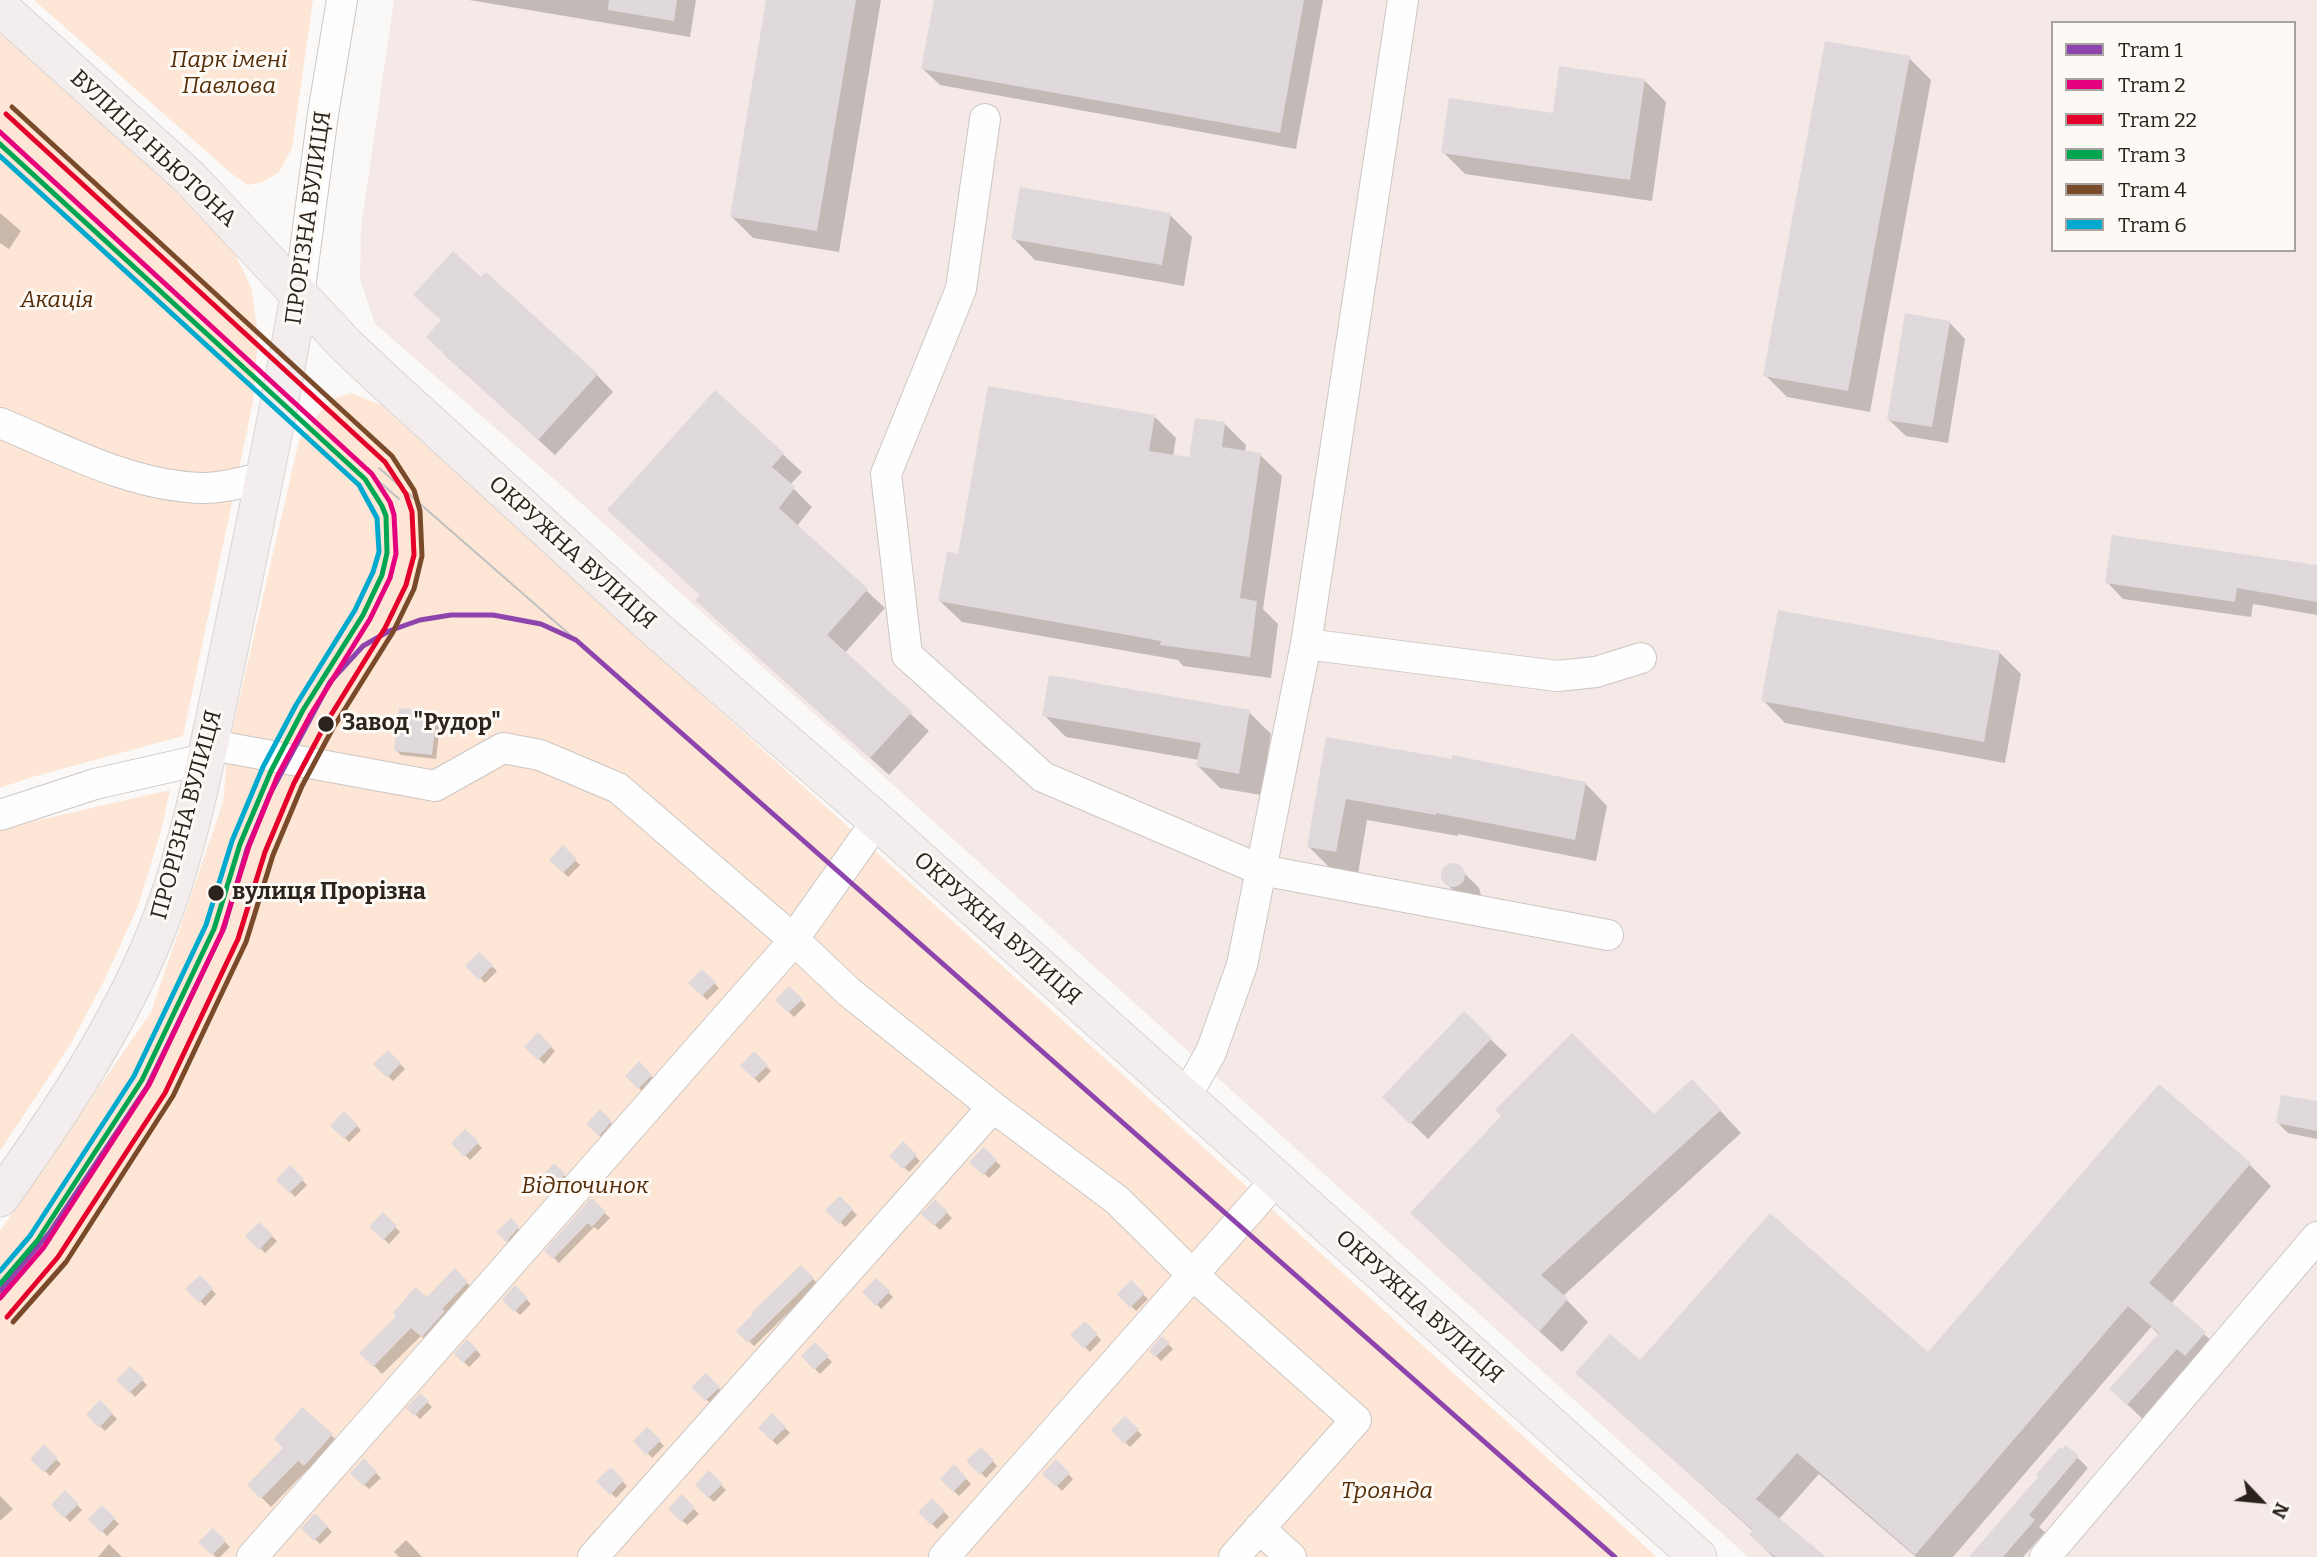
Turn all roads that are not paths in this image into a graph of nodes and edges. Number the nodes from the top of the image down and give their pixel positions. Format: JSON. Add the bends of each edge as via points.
{"nodes":[{"id":1,"x":342,"y":0,"type":"edge"},
{"id":2,"x":1403,"y":0,"type":"edge"},
{"id":3,"x":0,"y":8,"type":"edge"},
{"id":4,"x":985,"y":119,"type":"dead end"},
{"id":5,"x":299,"y":296,"type":"junction"},
{"id":6,"x":0,"y":423,"type":"edge"},
{"id":7,"x":265,"y":477,"type":"junction"},
{"id":8,"x":1306,"y":644,"type":"junction"},
{"id":9,"x":1641,"y":658,"type":"dead end"},
{"id":10,"x":207,"y":749,"type":"junction"},
{"id":11,"x":0,"y":815,"type":"edge"},
{"id":12,"x":877,"y":821,"type":"junction"},
{"id":13,"x":1261,"y":870,"type":"junction"},
{"id":14,"x":1608,"y":935,"type":"dead end"},
{"id":15,"x":793,"y":940,"type":"junction"},
{"id":16,"x":1185,"y":1098,"type":"junction"},
{"id":17,"x":993,"y":1107,"type":"junction"},
{"id":18,"x":1277,"y":1180,"type":"junction"},
{"id":19,"x":0,"y":1198,"type":"edge"},
{"id":20,"x":2317,"y":1237,"type":"edge"},
{"id":21,"x":1193,"y":1275,"type":"junction"},
{"id":22,"x":1259,"y":1528,"type":"junction"},
{"id":23,"x":252,"y":1557,"type":"edge"},
{"id":24,"x":593,"y":1557,"type":"edge"},
{"id":25,"x":944,"y":1557,"type":"edge"},
{"id":26,"x":1234,"y":1557,"type":"edge"},
{"id":27,"x":1291,"y":1557,"type":"edge"},
{"id":28,"x":1698,"y":1557,"type":"edge"},
{"id":29,"x":2045,"y":1557,"type":"edge"}],
"edges":[{"from":1,"to":5,"type":"street","name":"ПРОРІЗНА ВУЛИЦЯ"},
{"from":2,"to":8,"type":"street"},
{"from":3,"to":5,"type":"main road","name":"ВУЛИЦЯ НЬЮТОНА","via":[[190,178]]},
{"from":4,"to":13,"type":"street","via":[[961,289],[886,474],[907,655],[1043,777]]},
{"from":5,"to":7,"type":"main road","name":"ПРОРІЗНА ВУЛИЦЯ"},
{"from":5,"to":12,"type":"main road","name":"ОКРУЖНА ВУЛИЦЯ","via":[[382,379],[648,622]]},
{"from":6,"to":7,"type":"street","via":[[105,469],[149,482],[205,489]]},
{"from":7,"to":10,"type":"main road","name":"ПРОРІЗНА ВУЛИЦЯ"},
{"from":8,"to":9,"type":"street","via":[[1557,676],[1595,672]]},
{"from":8,"to":13,"type":"street"},
{"from":10,"to":11,"type":"street"},
{"from":10,"to":15,"type":"street","via":[[228,748],[435,786],[503,748],[540,755],[618,788]]},
{"from":10,"to":19,"type":"main road","name":"ПРОРІЗНА ВУЛИЦЯ","via":[[169,897],[147,954],[92,1061]]},
{"from":12,"to":15,"type":"street"},
{"from":12,"to":16,"type":"main road","name":"ОКРУЖНА ВУЛИЦЯ"},
{"from":13,"to":14,"type":"street"},
{"from":13,"to":16,"type":"street","via":[[1230,1003],[1211,1052]]},
{"from":15,"to":17,"type":"street","via":[[849,992]]},
{"from":15,"to":23,"type":"street"},
{"from":16,"to":18,"type":"main road","name":"ОКРУЖНА ВУЛИЦЯ"},
{"from":17,"to":21,"type":"street","via":[[1117,1200]]},
{"from":17,"to":24,"type":"street"},
{"from":18,"to":21,"type":"street"},
{"from":18,"to":28,"type":"main road","name":"ОКРУЖНА ВУЛИЦЯ"},
{"from":20,"to":29,"type":"street"},
{"from":21,"to":22,"type":"street","via":[[1356,1420]]},
{"from":21,"to":25,"type":"street"},
{"from":22,"to":26,"type":"street"},
{"from":22,"to":27,"type":"street"}]}
